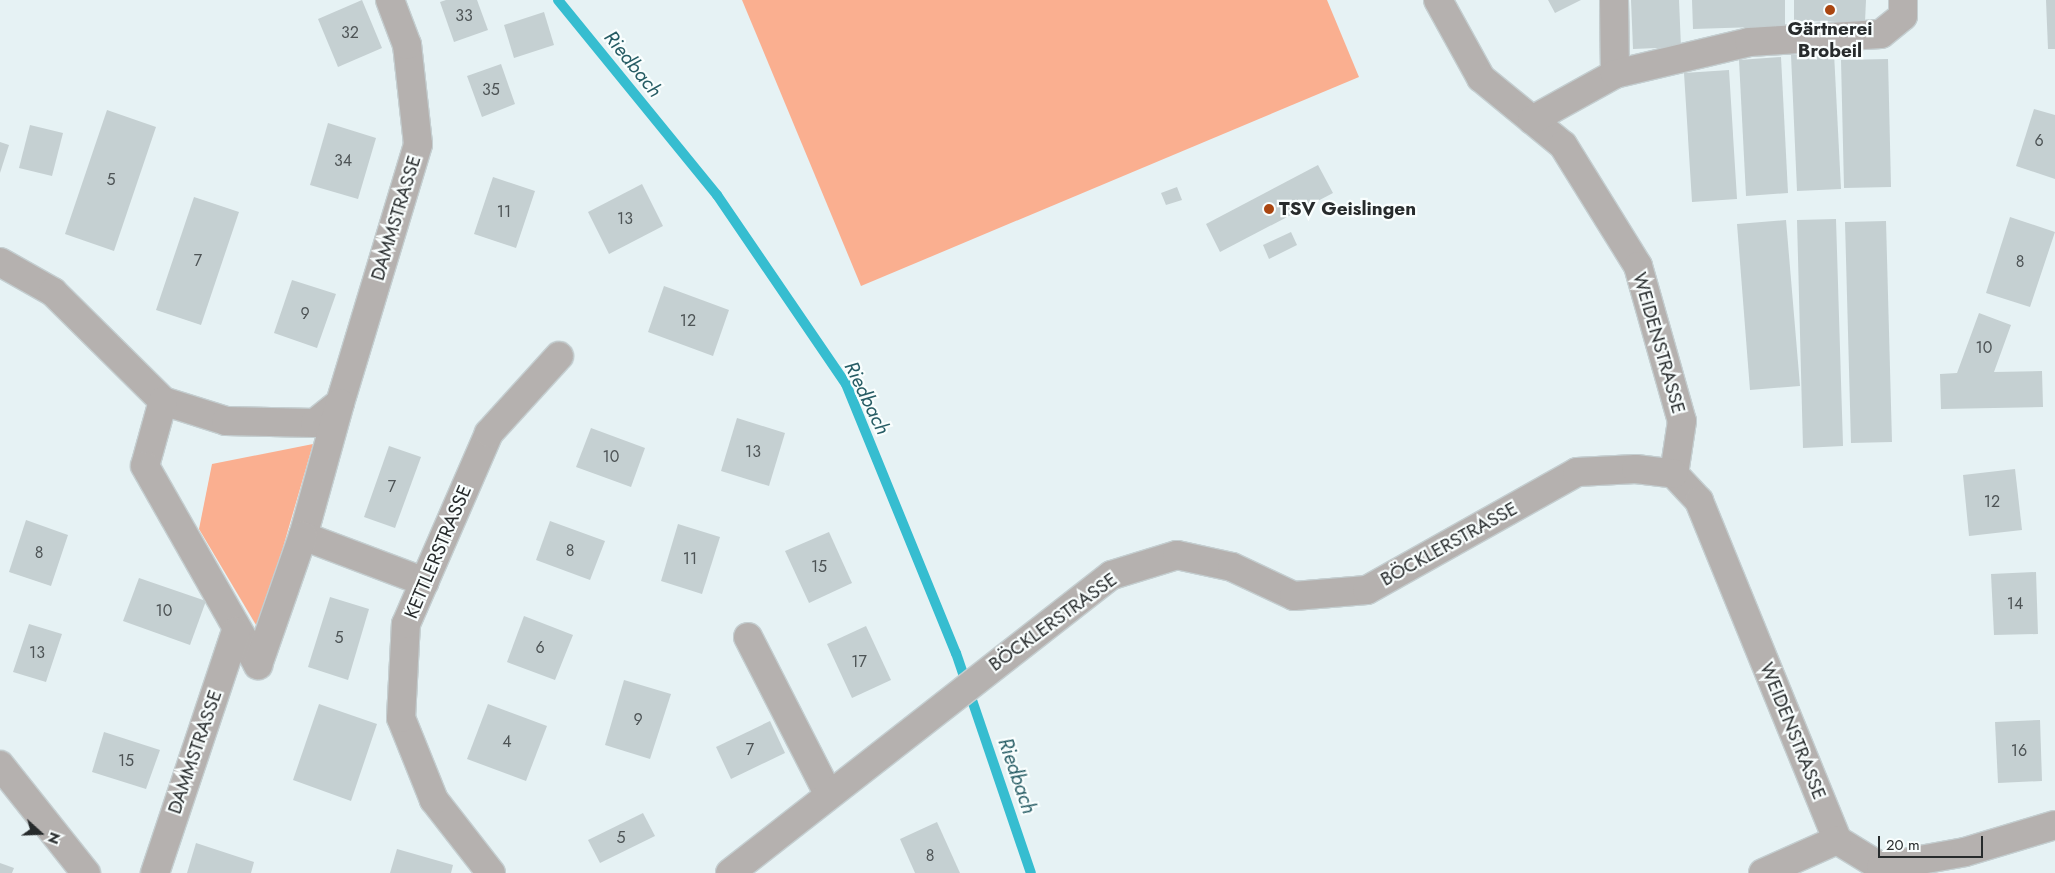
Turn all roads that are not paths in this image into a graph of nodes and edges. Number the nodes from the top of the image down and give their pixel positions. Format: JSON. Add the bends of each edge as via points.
{"nodes":[{"id":1,"x":390,"y":0,"type":"edge"},
{"id":2,"x":1438,"y":0,"type":"edge"},
{"id":3,"x":1614,"y":0,"type":"edge"},
{"id":4,"x":1903,"y":8,"type":"edge"},
{"id":5,"x":1615,"y":74,"type":"junction"},
{"id":6,"x":1532,"y":120,"type":"junction"},
{"id":7,"x":0,"y":262,"type":"edge"},
{"id":8,"x":559,"y":356,"type":"dead end"},
{"id":9,"x":163,"y":401,"type":"junction"},
{"id":10,"x":340,"y":403,"type":"junction"},
{"id":11,"x":1674,"y":474,"type":"junction"},
{"id":12,"x":303,"y":536,"type":"junction"},
{"id":13,"x":425,"y":582,"type":"junction"},
{"id":14,"x":236,"y":631,"type":"junction"},
{"id":15,"x":748,"y":637,"type":"dead end"},
{"id":16,"x":0,"y":765,"type":"edge"},
{"id":17,"x":828,"y":793,"type":"junction"},
{"id":18,"x":2055,"y":825,"type":"edge"},
{"id":19,"x":1837,"y":840,"type":"junction"},
{"id":20,"x":1883,"y":870,"type":"edge"},
{"id":21,"x":86,"y":873,"type":"edge"},
{"id":22,"x":155,"y":873,"type":"edge"},
{"id":23,"x":491,"y":873,"type":"edge"},
{"id":24,"x":730,"y":873,"type":"edge"},
{"id":25,"x":1763,"y":873,"type":"edge"}],
"edges":[{"from":1,"to":10,"type":"street","name":"DAMMSTRASSE","via":[[408,45],[418,144]]},
{"from":2,"to":6,"type":"street","name":"WEIDENSTRASSE","via":[[1481,78]]},
{"from":3,"to":5,"type":"street"},
{"from":4,"to":5,"type":"street","via":[[1881,34],[1748,42]]},
{"from":5,"to":6,"type":"street"},
{"from":6,"to":11,"type":"street","name":"WEIDENSTRASSE","via":[[1563,145],[1638,266],[1682,421]]},
{"from":7,"to":9,"type":"street","via":[[53,292]]},
{"from":8,"to":13,"type":"street","name":"KETTLERSTRASSE","via":[[489,433]]},
{"from":9,"to":10,"type":"street","via":[[226,421],[315,423]]},
{"from":9,"to":14,"type":"street","via":[[145,466]]},
{"from":10,"to":12,"type":"street","name":"DAMMSTRASSE"},
{"from":11,"to":17,"type":"street","name":"BÖCKLERSTRASSE","via":[[1636,469],[1577,472],[1367,590],[1294,596],[1232,567],[1177,555],[1112,575]]},
{"from":11,"to":19,"type":"street","name":"WEIDENSTRASSE","via":[[1699,501]]},
{"from":12,"to":13,"type":"street"},
{"from":12,"to":14,"type":"street","via":[[258,665]]},
{"from":13,"to":23,"type":"street","name":"KETTLERSTRASSE","via":[[406,624],[401,718],[434,800]]},
{"from":14,"to":22,"type":"street","name":"DAMMSTRASSE"},
{"from":15,"to":17,"type":"street"},
{"from":16,"to":21,"type":"street"},
{"from":17,"to":24,"type":"street","name":"BÖCKLERSTRASSE"},
{"from":18,"to":20,"type":"street","via":[[1965,852]]},
{"from":19,"to":20,"type":"street"},
{"from":19,"to":25,"type":"street"}]}
